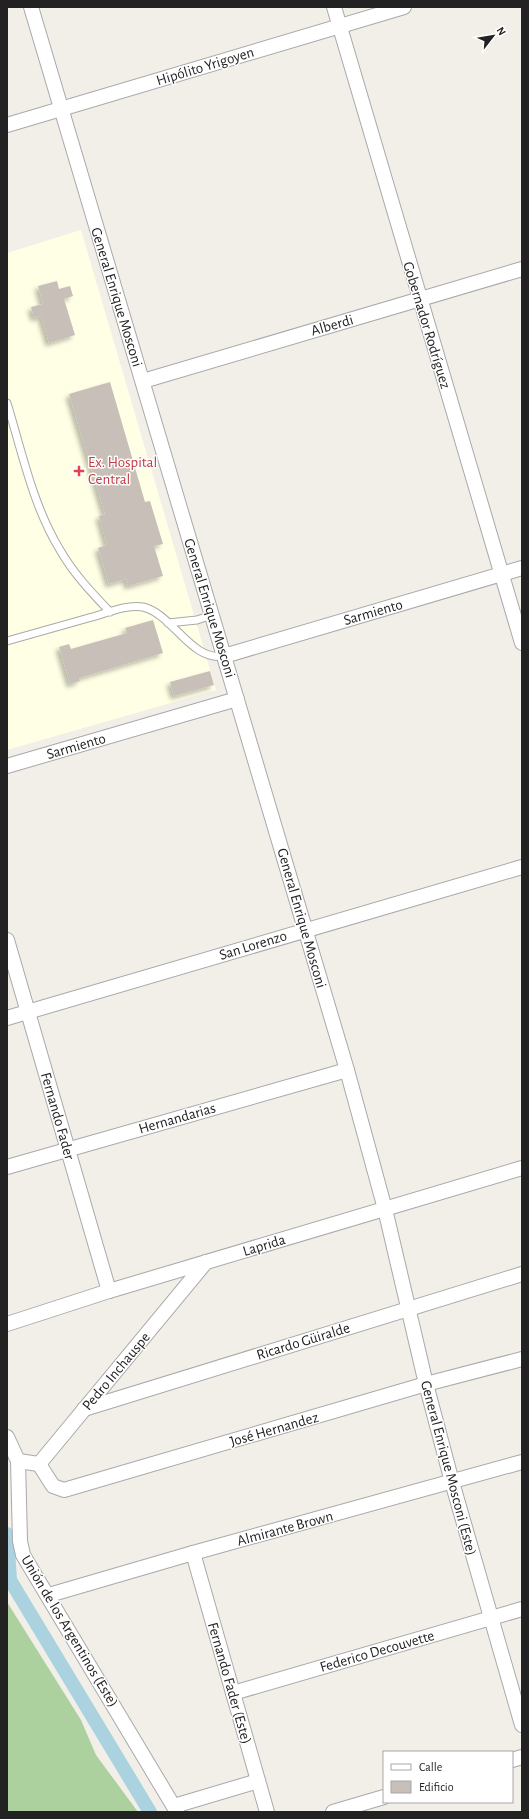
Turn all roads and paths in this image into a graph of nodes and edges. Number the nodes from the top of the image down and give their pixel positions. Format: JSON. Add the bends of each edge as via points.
{"nodes":[{"id":1,"x":31,"y":7,"type":"edge"},
{"id":2,"x":334,"y":7,"type":"edge"},
{"id":3,"x":404,"y":7,"type":"edge"},
{"id":4,"x":339,"y":26,"type":"junction"},
{"id":5,"x":61,"y":109,"type":"junction"},
{"id":6,"x":7,"y":125,"type":"edge"},
{"id":7,"x":522,"y":269,"type":"edge"},
{"id":8,"x":419,"y":299,"type":"junction"},
{"id":9,"x":143,"y":381,"type":"junction"},
{"id":10,"x":7,"y":403,"type":"edge"},
{"id":11,"x":522,"y":568,"type":"edge"},
{"id":12,"x":502,"y":574,"type":"junction"},
{"id":13,"x":110,"y":612,"type":"junction"},
{"id":14,"x":212,"y":615,"type":"junction"},
{"id":15,"x":168,"y":623,"type":"junction"},
{"id":16,"x":7,"y":641,"type":"edge"},
{"id":17,"x":522,"y":643,"type":"edge"},
{"id":18,"x":224,"y":656,"type":"junction"},
{"id":19,"x":237,"y":698,"type":"junction"},
{"id":20,"x":7,"y":766,"type":"edge"},
{"id":21,"x":522,"y":867,"type":"edge"},
{"id":22,"x":306,"y":930,"type":"junction"},
{"id":23,"x":7,"y":940,"type":"edge"},
{"id":24,"x":28,"y":1012,"type":"junction"},
{"id":25,"x":7,"y":1018,"type":"edge"},
{"id":26,"x":347,"y":1070,"type":"junction"},
{"id":27,"x":67,"y":1149,"type":"junction"},
{"id":28,"x":7,"y":1167,"type":"edge"},
{"id":29,"x":522,"y":1168,"type":"edge"},
{"id":30,"x":385,"y":1209,"type":"junction"},
{"id":31,"x":206,"y":1262,"type":"junction"},
{"id":32,"x":522,"y":1274,"type":"edge"},
{"id":33,"x":109,"y":1291,"type":"junction"},
{"id":34,"x":408,"y":1308,"type":"junction"},
{"id":35,"x":7,"y":1324,"type":"edge"},
{"id":36,"x":522,"y":1359,"type":"edge"},
{"id":37,"x":426,"y":1384,"type":"junction"},
{"id":38,"x":84,"y":1409,"type":"junction"},
{"id":39,"x":7,"y":1437,"type":"edge"},
{"id":40,"x":18,"y":1460,"type":"junction"},
{"id":41,"x":522,"y":1462,"type":"edge"},
{"id":42,"x":39,"y":1464,"type":"junction"},
{"id":43,"x":452,"y":1482,"type":"junction"},
{"id":44,"x":193,"y":1553,"type":"junction"},
{"id":45,"x":49,"y":1595,"type":"junction"},
{"id":46,"x":522,"y":1609,"type":"edge"},
{"id":47,"x":491,"y":1618,"type":"junction"},
{"id":48,"x":233,"y":1693,"type":"junction"},
{"id":49,"x":522,"y":1725,"type":"edge"},
{"id":50,"x":258,"y":1781,"type":"junction"},
{"id":51,"x":383,"y":1797,"type":"edge"},
{"id":52,"x":176,"y":1809,"type":"edge"},
{"id":53,"x":267,"y":1812,"type":"edge"},
{"id":54,"x":333,"y":1812,"type":"edge"}],
"edges":[{"from":1,"to":5,"type":"street","name":"General Enrique Mosconi"},
{"from":2,"to":4,"type":"street","name":"Gobernador Rodríguez"},
{"from":3,"to":4,"type":"street","name":"Hipólito Yrigoyen"},
{"from":4,"to":5,"type":"street","name":"Hipólito Yrigoyen"},
{"from":4,"to":8,"type":"street","name":"Gobernador Rodríguez"},
{"from":5,"to":6,"type":"street","name":"Hipólito Yrigoyen"},
{"from":5,"to":9,"type":"street","name":"General Enrique Mosconi"},
{"from":7,"to":8,"type":"street","name":"Alberdi"},
{"from":8,"to":9,"type":"street","name":"Alberdi"},
{"from":8,"to":12,"type":"street","name":"Gobernador Rodríguez"},
{"from":9,"to":14,"type":"street","name":"General Enrique Mosconi"},
{"from":10,"to":13,"type":"lane","via":[[41,513],[53,538],[73,569]]},
{"from":11,"to":12,"type":"street","name":"Sarmiento"},
{"from":12,"to":17,"type":"street","name":"Gobernador Rodríguez"},
{"from":12,"to":18,"type":"street","name":"Sarmiento"},
{"from":13,"to":15,"type":"lane","via":[[141,607],[151,610]]},
{"from":13,"to":16,"type":"lane"},
{"from":14,"to":15,"type":"lane","via":[[197,620]]},
{"from":14,"to":18,"type":"street","name":"General Enrique Mosconi"},
{"from":15,"to":18,"type":"lane","via":[[208,655],[215,658]]},
{"from":18,"to":19,"type":"street","name":"General Enrique Mosconi"},
{"from":19,"to":20,"type":"street","name":"Sarmiento"},
{"from":19,"to":22,"type":"street","name":"General Enrique Mosconi"},
{"from":21,"to":22,"type":"street","name":"San Lorenzo"},
{"from":22,"to":24,"type":"street","name":"San Lorenzo"},
{"from":22,"to":26,"type":"street","name":"General Enrique Mosconi"},
{"from":23,"to":24,"type":"street","name":"Fernando Fader"},
{"from":24,"to":25,"type":"street","name":"San Lorenzo"},
{"from":24,"to":27,"type":"street","name":"Fernando Fader"},
{"from":26,"to":27,"type":"street","name":"Hernandarias"},
{"from":26,"to":30,"type":"street","name":"General Enrique Mosconi"},
{"from":27,"to":28,"type":"street","name":"Hernandarias"},
{"from":27,"to":33,"type":"street","name":"Fernando Fader"},
{"from":29,"to":30,"type":"street","name":"Laprida"},
{"from":30,"to":31,"type":"street","name":"Laprida"},
{"from":30,"to":34,"type":"street","name":"General Enrique Mosconi (Este)"},
{"from":31,"to":33,"type":"street","name":"Laprida"},
{"from":31,"to":38,"type":"street","name":"Pedro Inchauspe"},
{"from":32,"to":34,"type":"street","name":"Ricardo Güiralde"},
{"from":33,"to":35,"type":"street","name":"Laprida"},
{"from":34,"to":37,"type":"street","name":"General Enrique Mosconi (Este)"},
{"from":34,"to":38,"type":"street","name":"Ricardo Güiralde"},
{"from":36,"to":37,"type":"street","name":"José Hernandez"},
{"from":37,"to":42,"type":"street","name":"José Hernandez","via":[[64,1490],[53,1486]]},
{"from":37,"to":43,"type":"street","name":"General Enrique Mosconi (Este)"},
{"from":38,"to":42,"type":"street","name":"Pedro Inchauspe"},
{"from":39,"to":40,"type":"street","name":"Unión de los Argentinos (Este)"},
{"from":40,"to":42,"type":"street"},
{"from":40,"to":45,"type":"street","name":"Unión de los Argentinos (Este)","via":[[20,1541],[23,1555]]},
{"from":41,"to":43,"type":"street","name":"Almirante Brown"},
{"from":43,"to":44,"type":"street","name":"Almirante Brown"},
{"from":43,"to":47,"type":"street","name":"General Enrique Mosconi (Este)"},
{"from":44,"to":45,"type":"street","name":"Almirante Brown"},
{"from":44,"to":48,"type":"street","name":"Fernando Fader (Este)"},
{"from":45,"to":52,"type":"street","name":"Unión de los Argentinos (Este)"},
{"from":46,"to":47,"type":"street","name":"Federico Decouvette"},
{"from":47,"to":48,"type":"street","name":"Federico Decouvette"},
{"from":47,"to":49,"type":"street","name":"General Enrique Mosconi (Este)"},
{"from":48,"to":50,"type":"street","name":"Fernando Fader (Este)"},
{"from":50,"to":52,"type":"street"},
{"from":50,"to":53,"type":"street","name":"Fernando Fader (Este)"},
{"from":51,"to":54,"type":"street"}]}
